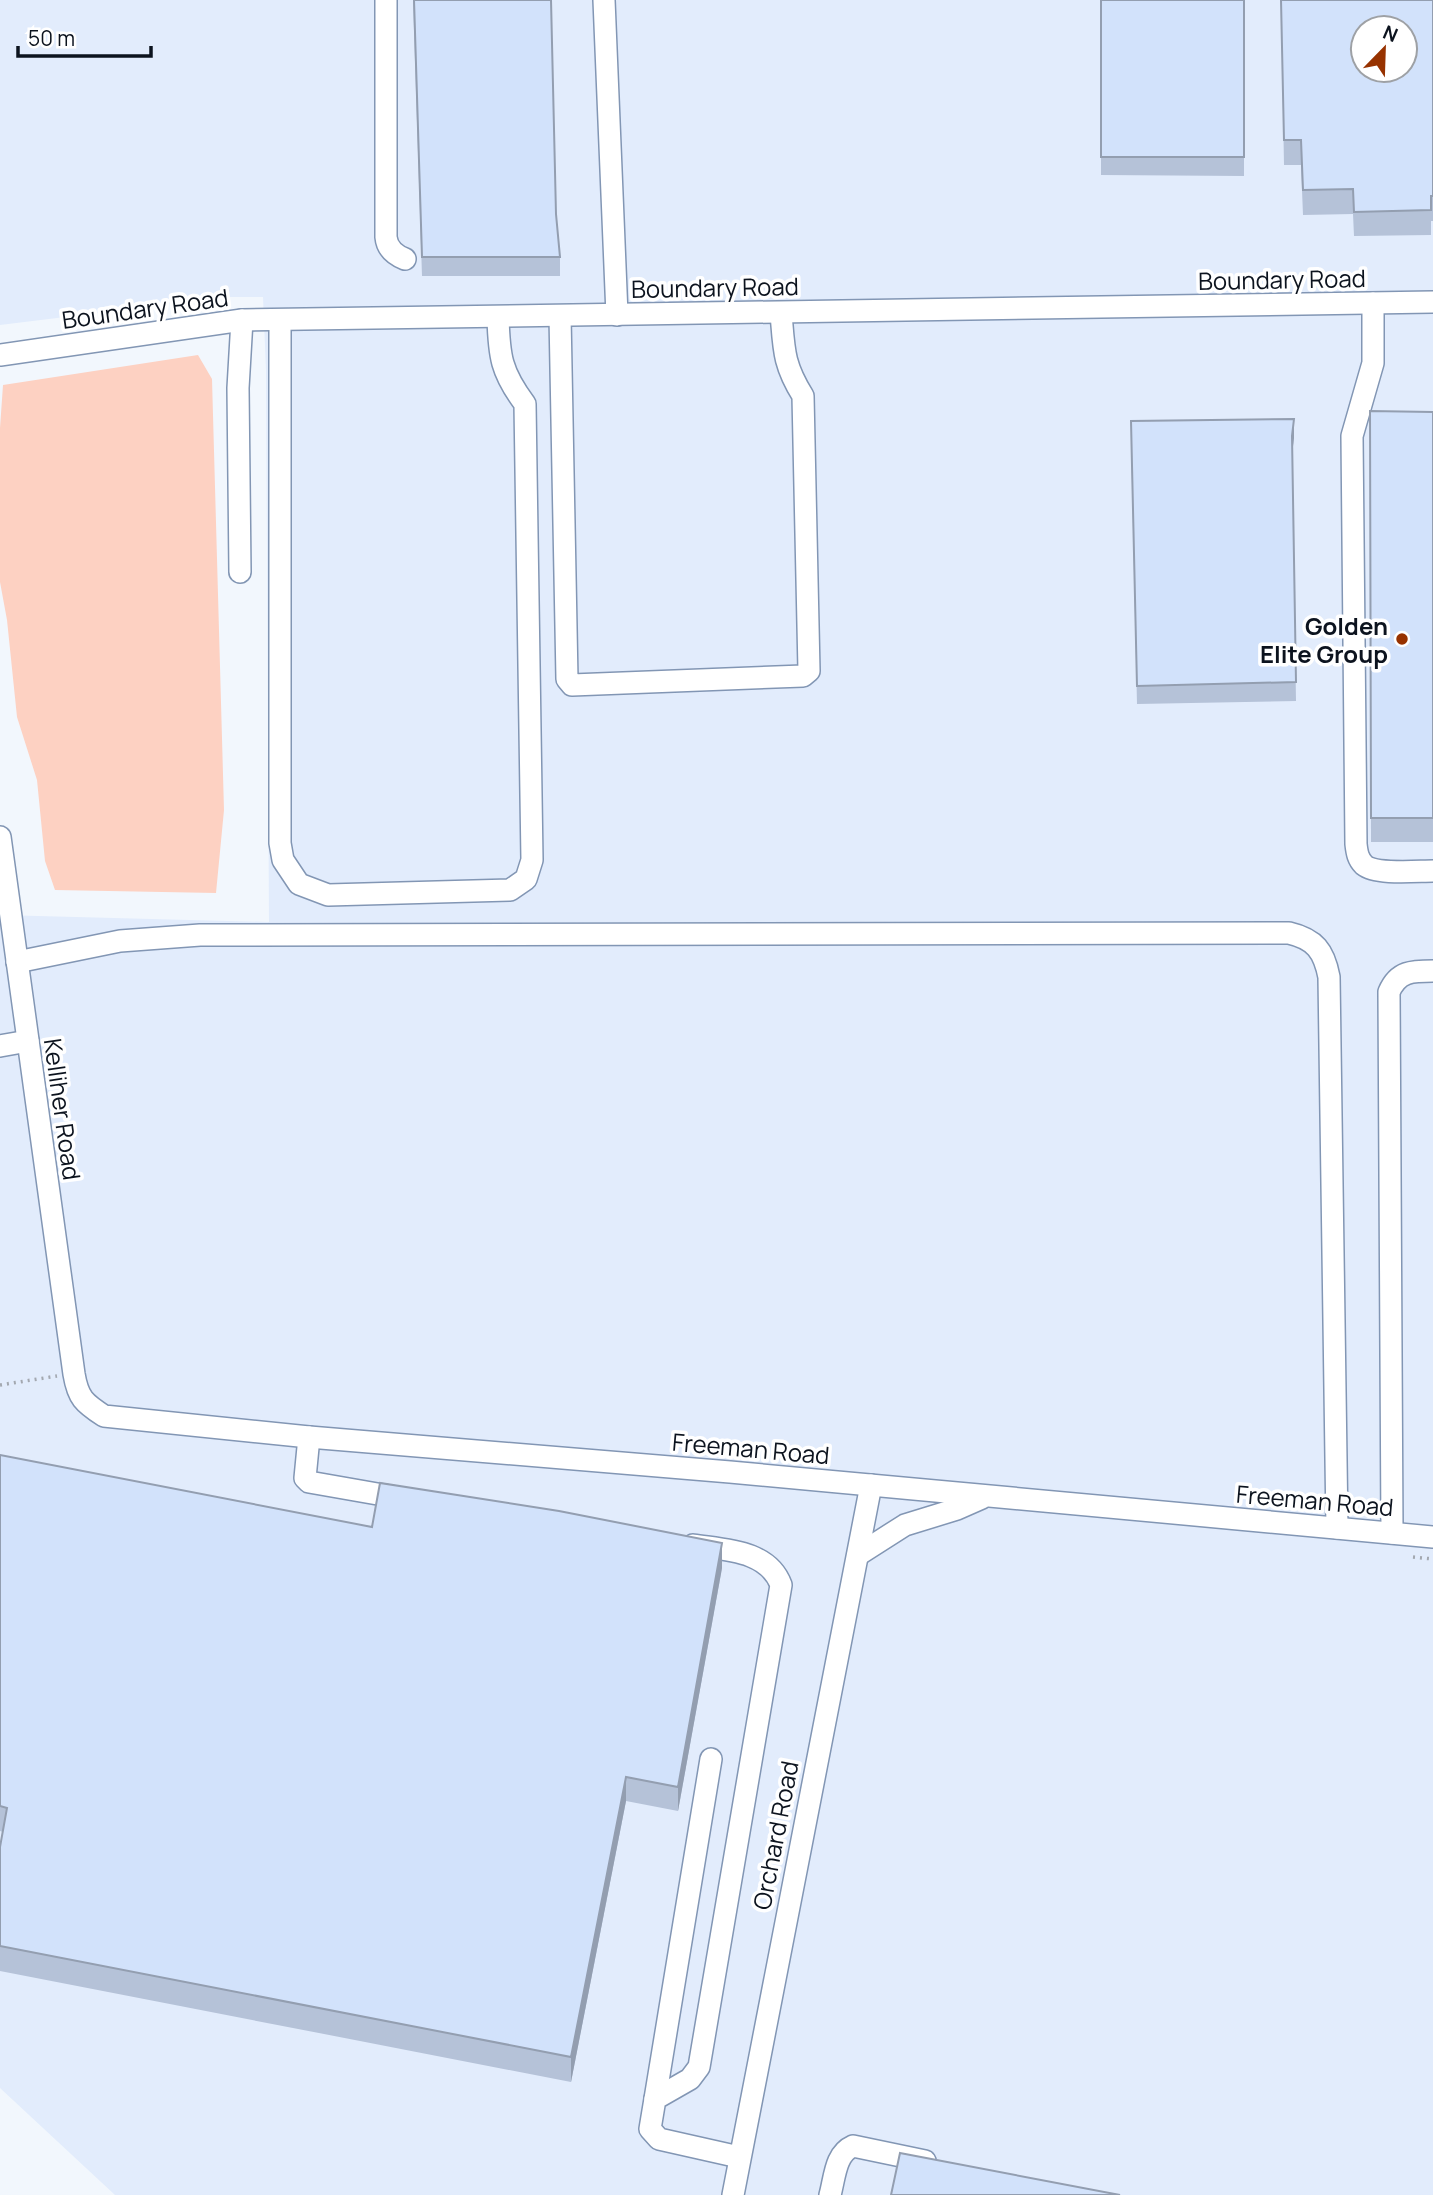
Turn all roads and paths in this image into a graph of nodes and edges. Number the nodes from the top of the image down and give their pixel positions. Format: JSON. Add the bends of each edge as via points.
{"nodes":[{"id":1,"x":386,"y":0,"type":"edge"},
{"id":2,"x":604,"y":0,"type":"edge"},
{"id":3,"x":405,"y":259,"type":"dead end"},
{"id":4,"x":1433,"y":302,"type":"edge"},
{"id":5,"x":1373,"y":303,"type":"junction"},
{"id":6,"x":780,"y":313,"type":"junction"},
{"id":7,"x":617,"y":315,"type":"junction"},
{"id":8,"x":560,"y":316,"type":"junction"},
{"id":9,"x":498,"y":317,"type":"junction"},
{"id":10,"x":242,"y":320,"type":"junction"},
{"id":11,"x":280,"y":320,"type":"junction"},
{"id":12,"x":0,"y":355,"type":"edge"},
{"id":13,"x":240,"y":572,"type":"dead end"},
{"id":14,"x":0,"y":837,"type":"edge"},
{"id":15,"x":1433,"y":871,"type":"edge"},
{"id":16,"x":6,"y":928,"type":"edge"},
{"id":17,"x":17,"y":962,"type":"junction"},
{"id":18,"x":1433,"y":971,"type":"edge"},
{"id":19,"x":28,"y":1041,"type":"junction"},
{"id":20,"x":0,"y":1046,"type":"edge"},
{"id":21,"x":75,"y":1381,"type":"junction"},
{"id":22,"x":0,"y":1385,"type":"edge"},
{"id":23,"x":309,"y":1437,"type":"junction"},
{"id":24,"x":872,"y":1485,"type":"junction"},
{"id":25,"x":983,"y":1497,"type":"junction"},
{"id":26,"x":423,"y":1502,"type":"edge"},
{"id":27,"x":1337,"y":1528,"type":"junction"},
{"id":28,"x":1392,"y":1533,"type":"junction"},
{"id":29,"x":1433,"y":1537,"type":"edge"},
{"id":30,"x":667,"y":1541,"type":"edge"},
{"id":31,"x":858,"y":1555,"type":"junction"},
{"id":32,"x":1413,"y":1557,"type":"dead end"},
{"id":33,"x":1433,"y":1559,"type":"edge"},
{"id":34,"x":711,"y":1759,"type":"dead end"},
{"id":35,"x":655,"y":2099,"type":"junction"},
{"id":36,"x":739,"y":2157,"type":"junction"},
{"id":37,"x":948,"y":2165,"type":"edge"},
{"id":38,"x":733,"y":2195,"type":"edge"},
{"id":39,"x":830,"y":2195,"type":"edge"}],
"edges":[{"from":1,"to":3,"type":"street","via":[[386,237],[397,256]]},
{"from":2,"to":7,"type":"street"},
{"from":4,"to":5,"type":"street","name":"Boundary Road"},
{"from":5,"to":6,"type":"street","name":"Boundary Road"},
{"from":5,"to":15,"type":"street","via":[[1373,363],[1352,436],[1357,856],[1374,870]]},
{"from":6,"to":7,"type":"street","name":"Boundary Road"},
{"from":6,"to":8,"type":"street","via":[[786,363],[803,396],[809,671],[803,676],[572,685],[567,679]]},
{"from":7,"to":8,"type":"street","name":"Boundary Road"},
{"from":8,"to":9,"type":"street","name":"Boundary Road"},
{"from":9,"to":11,"type":"street","name":"Boundary Road"},
{"from":9,"to":11,"type":"street","via":[[505,374],[525,404],[532,860],[526,879],[510,890],[328,895],[299,884],[283,860],[280,843]]},
{"from":10,"to":11,"type":"street","name":"Boundary Road"},
{"from":10,"to":12,"type":"street","name":"Boundary Road"},
{"from":10,"to":13,"type":"street"},
{"from":14,"to":16,"type":"street","name":"Kelliher Road"},
{"from":16,"to":17,"type":"street","name":"Kelliher Road"},
{"from":17,"to":19,"type":"street","name":"Kelliher Road"},
{"from":17,"to":27,"type":"street","via":[[120,940],[200,935],[1302,936],[1317,946],[1329,977]]},
{"from":18,"to":28,"type":"street","via":[[1399,976],[1389,992]]},
{"from":19,"to":20,"type":"street"},
{"from":19,"to":21,"type":"street","name":"Kelliher Road"},
{"from":21,"to":22,"type":"path"},
{"from":21,"to":23,"type":"street","name":"Freeman Road","via":[[85,1404],[104,1416]]},
{"from":23,"to":24,"type":"street","name":"Freeman Road"},
{"from":23,"to":26,"type":"street","via":[[305,1471],[309,1482]]},
{"from":24,"to":25,"type":"street","name":"Freeman Road"},
{"from":24,"to":31,"type":"street","name":"Orchard Road"},
{"from":25,"to":27,"type":"street","name":"Freeman Road"},
{"from":25,"to":31,"type":"street","via":[[905,1525]]},
{"from":27,"to":28,"type":"street","name":"Freeman Road"},
{"from":28,"to":29,"type":"street","name":"Freeman Road"},
{"from":30,"to":35,"type":"street","via":[[749,1553],[776,1574],[781,1585],[699,2067],[690,2079]]},
{"from":31,"to":36,"type":"street","name":"Orchard Road"},
{"from":32,"to":33,"type":"path"},
{"from":34,"to":35,"type":"street"},
{"from":35,"to":36,"type":"street","via":[[650,2129],[659,2139]]},
{"from":36,"to":38,"type":"street","name":"Orchard Road"},
{"from":37,"to":39,"type":"street","via":[[853,2146],[840,2156]]}]}
